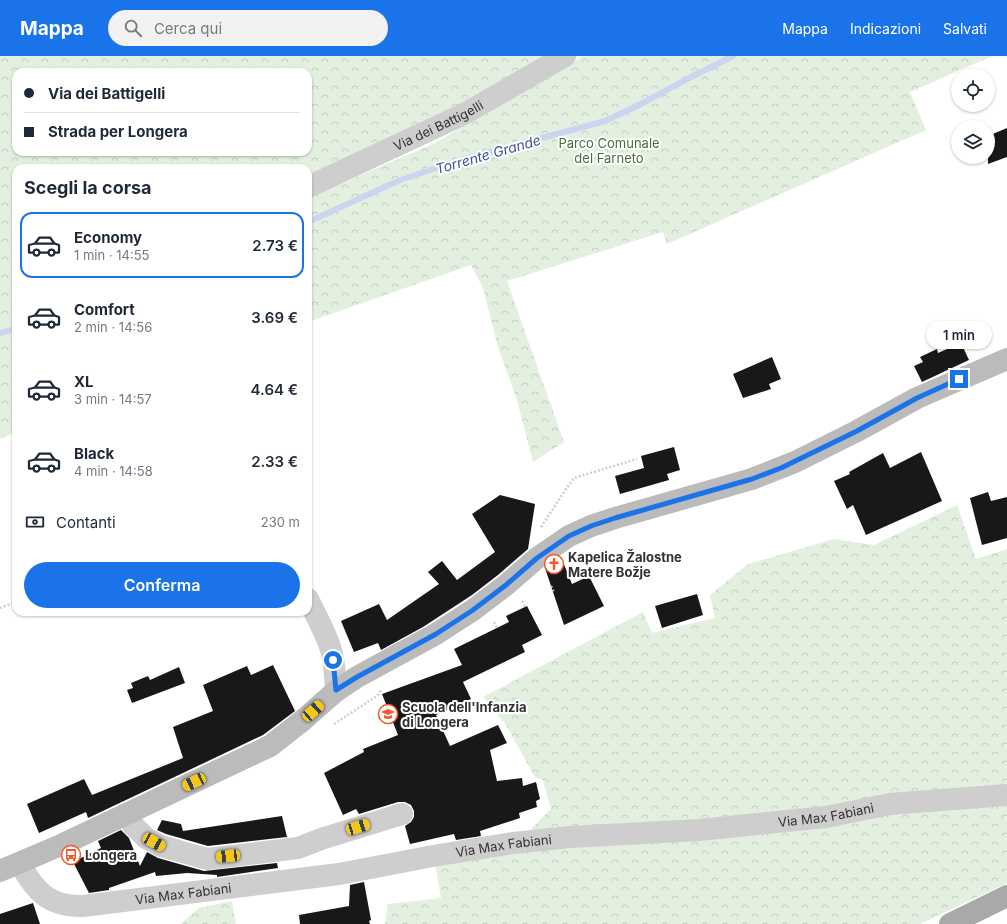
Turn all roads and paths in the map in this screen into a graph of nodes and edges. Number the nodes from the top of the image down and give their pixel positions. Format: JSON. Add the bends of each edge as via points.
{"nodes":[{"id":1,"x":565,"y":56,"type":"edge"},
{"id":2,"x":312,"y":185,"type":"edge"},
{"id":3,"x":1007,"y":359,"type":"edge"},
{"id":4,"x":637,"y":459,"type":"dead end"},
{"id":5,"x":537,"y":558,"type":"junction"},
{"id":6,"x":578,"y":574,"type":"dead end"},
{"id":7,"x":581,"y":580,"type":"dead end"},
{"id":8,"x":551,"y":586,"type":"dead end"},
{"id":9,"x":554,"y":593,"type":"dead end"},
{"id":10,"x":522,"y":600,"type":"dead end"},
{"id":11,"x":12,"y":604,"type":"edge"},
{"id":12,"x":312,"y":607,"type":"edge"},
{"id":13,"x":525,"y":607,"type":"dead end"},
{"id":14,"x":0,"y":608,"type":"edge"},
{"id":15,"x":493,"y":621,"type":"dead end"},
{"id":16,"x":497,"y":628,"type":"dead end"},
{"id":17,"x":336,"y":690,"type":"junction"},
{"id":18,"x":1007,"y":795,"type":"edge"},
{"id":19,"x":126,"y":814,"type":"junction"},
{"id":20,"x":402,"y":814,"type":"dead end"},
{"id":21,"x":10,"y":868,"type":"edge"},
{"id":22,"x":1007,"y":896,"type":"edge"},
{"id":23,"x":950,"y":924,"type":"edge"}],
"edges":[{"from":1,"to":2,"type":"street","name":"Via dei Battigelli","via":[[464,114]]},
{"from":3,"to":5,"type":"street","via":[[917,398],[795,462],[752,479],[591,526],[569,536]]},
{"from":4,"to":5,"type":"path","via":[[574,478],[536,535],[534,545]]},
{"from":5,"to":17,"type":"street","via":[[506,585],[436,634]]},
{"from":6,"to":7,"type":"path"},
{"from":8,"to":9,"type":"path"},
{"from":10,"to":13,"type":"path"},
{"from":11,"to":14,"type":"path"},
{"from":12,"to":17,"type":"street","via":[[331,650]]},
{"from":15,"to":16,"type":"path"},
{"from":17,"to":19,"type":"street","via":[[270,746]]},
{"from":18,"to":21,"type":"street","name":"Via Max Fabiani","via":[[890,804],[826,817],[699,830],[570,837],[513,843],[339,874],[83,906],[70,906],[46,897]]},
{"from":19,"to":20,"type":"street","via":[[146,838],[156,844],[207,859],[298,848]]},
{"from":19,"to":21,"type":"street"},
{"from":22,"to":23,"type":"main road"}]}
